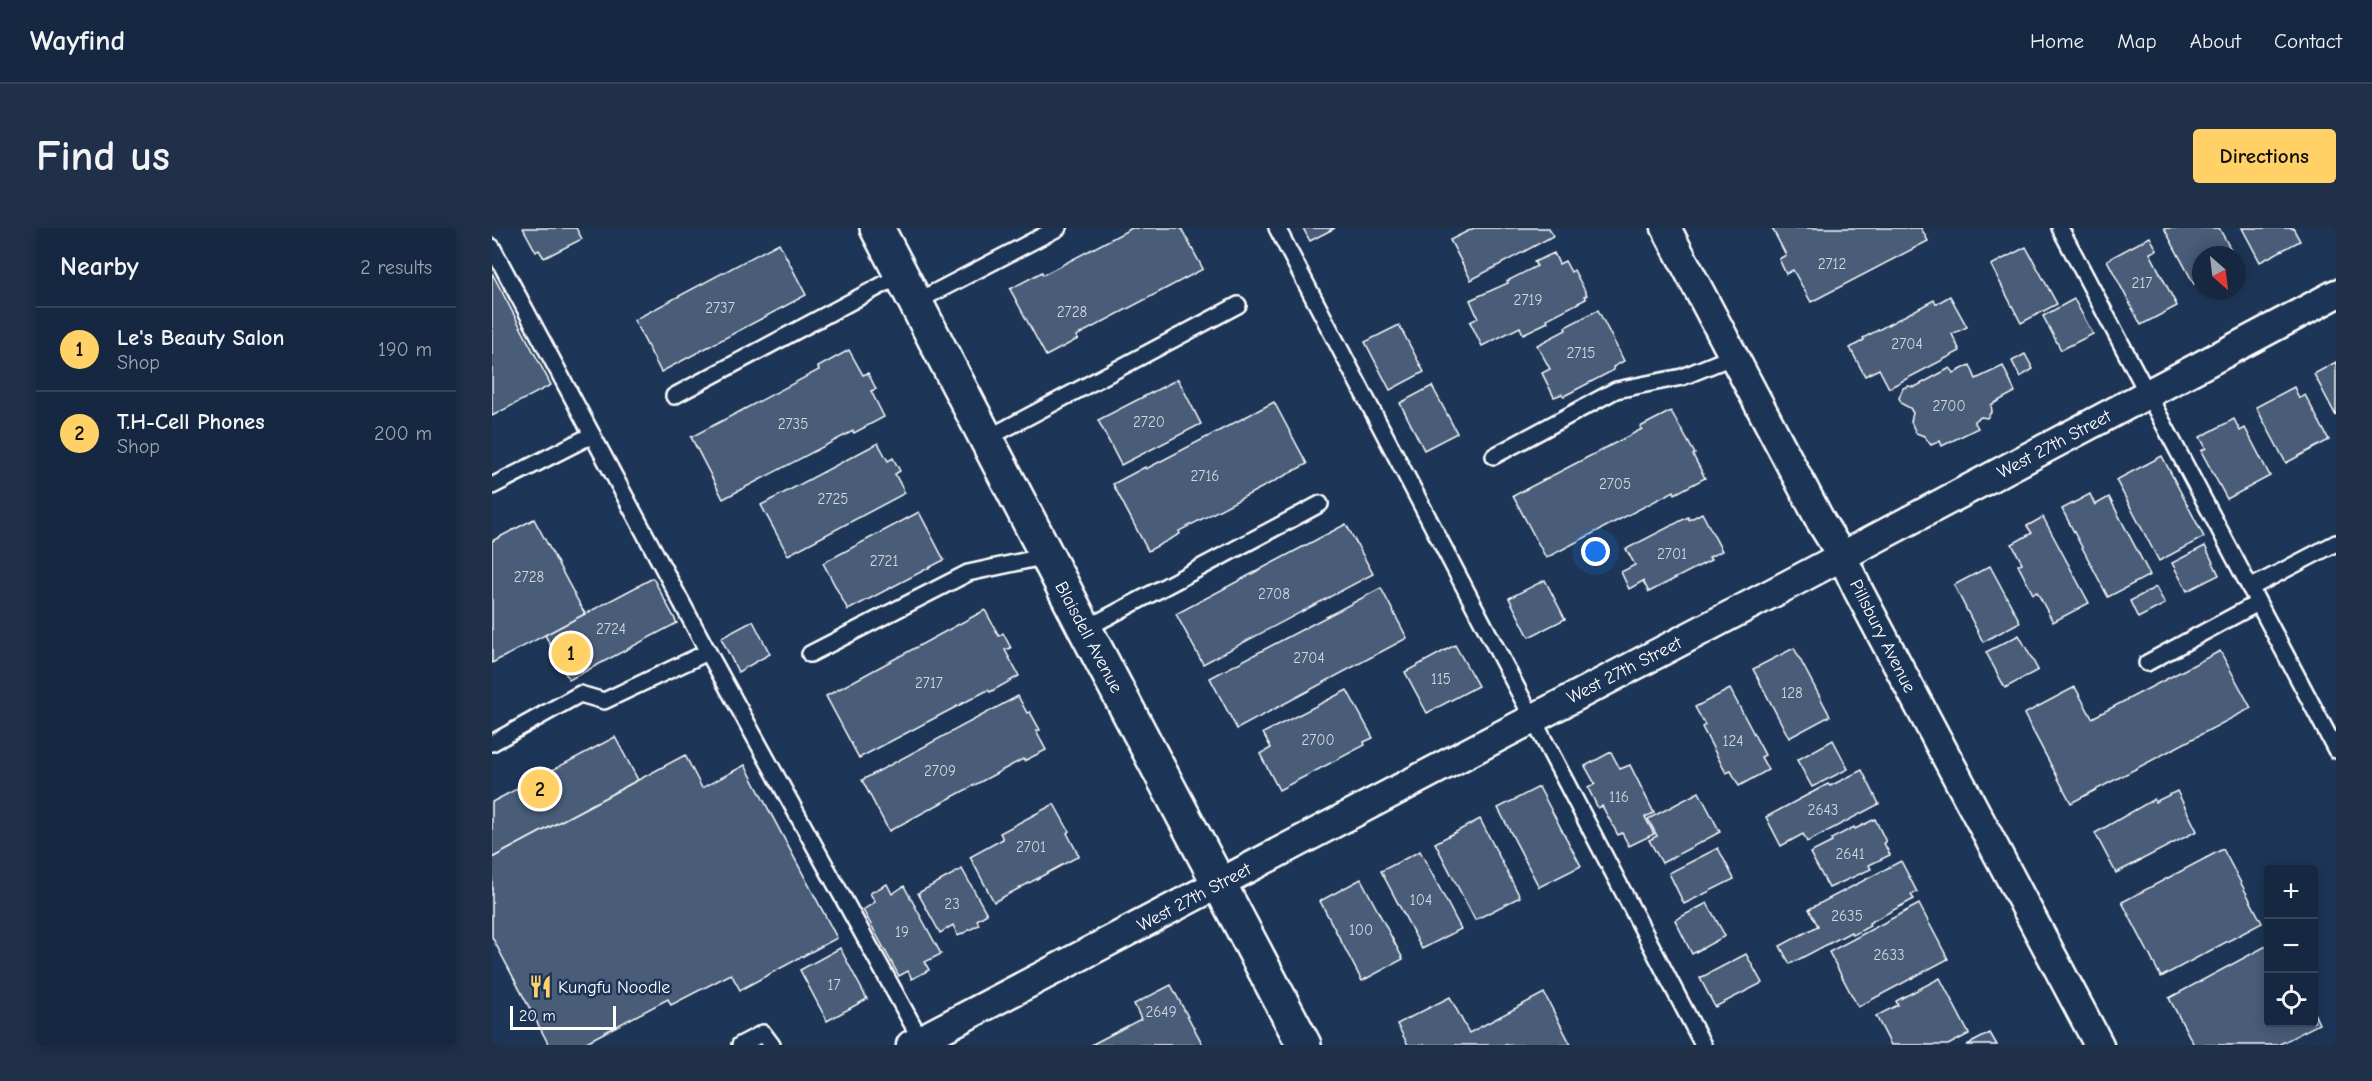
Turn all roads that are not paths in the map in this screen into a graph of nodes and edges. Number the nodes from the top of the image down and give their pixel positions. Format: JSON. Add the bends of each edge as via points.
{"nodes":[{"id":1,"x":877,"y":228,"type":"edge"},
{"id":2,"x":1058,"y":228,"type":"edge"},
{"id":3,"x":1277,"y":228,"type":"edge"},
{"id":4,"x":1666,"y":228,"type":"edge"},
{"id":5,"x":2060,"y":228,"type":"edge"},
{"id":6,"x":492,"y":247,"type":"edge"},
{"id":7,"x":908,"y":288,"type":"junction"},
{"id":8,"x":2336,"y":294,"type":"edge"},
{"id":9,"x":1238,"y":305,"type":"dead end"},
{"id":10,"x":1734,"y":356,"type":"junction"},
{"id":11,"x":2147,"y":395,"type":"junction"},
{"id":12,"x":675,"y":396,"type":"dead end"},
{"id":13,"x":592,"y":435,"type":"junction"},
{"id":14,"x":986,"y":439,"type":"junction"},
{"id":15,"x":1494,"y":456,"type":"dead end"},
{"id":16,"x":492,"y":486,"type":"edge"},
{"id":17,"x":1320,"y":504,"type":"dead end"},
{"id":18,"x":2336,"y":543,"type":"edge"},
{"id":19,"x":1047,"y":556,"type":"junction"},
{"id":20,"x":1842,"y":556,"type":"junction"},
{"id":21,"x":2250,"y":588,"type":"junction"},
{"id":22,"x":2258,"y":603,"type":"junction"},
{"id":23,"x":1085,"y":629,"type":"junction"},
{"id":24,"x":708,"y":652,"type":"junction"},
{"id":25,"x":810,"y":654,"type":"dead end"},
{"id":26,"x":2147,"y":663,"type":"dead end"},
{"id":27,"x":1532,"y":718,"type":"junction"},
{"id":28,"x":492,"y":742,"type":"edge"},
{"id":29,"x":2336,"y":750,"type":"edge"},
{"id":30,"x":1220,"y":884,"type":"junction"},
{"id":31,"x":916,"y":1042,"type":"edge"},
{"id":32,"x":740,"y":1045,"type":"edge"},
{"id":33,"x":772,"y":1045,"type":"edge"},
{"id":34,"x":1304,"y":1045,"type":"edge"},
{"id":35,"x":1703,"y":1045,"type":"edge"},
{"id":36,"x":2099,"y":1045,"type":"edge"}],
"edges":[{"from":1,"to":7,"type":"street","name":"Blaisdell Avenue"},
{"from":2,"to":7,"type":"lane"},
{"from":3,"to":27,"type":"lane"},
{"from":4,"to":10,"type":"street","name":"Pillsbury Avenue"},
{"from":5,"to":11,"type":"lane"},
{"from":6,"to":13,"type":"lane"},
{"from":7,"to":12,"type":"lane"},
{"from":7,"to":14,"type":"street","name":"Blaisdell Avenue"},
{"from":8,"to":11,"type":"street","name":"West 27th Street"},
{"from":9,"to":14,"type":"lane"},
{"from":10,"to":15,"type":"lane","via":[[1682,377],[1616,390]]},
{"from":10,"to":20,"type":"street","name":"Pillsbury Avenue"},
{"from":11,"to":20,"type":"street","name":"West 27th Street"},
{"from":11,"to":21,"type":"lane"},
{"from":13,"to":16,"type":"lane"},
{"from":13,"to":24,"type":"lane"},
{"from":14,"to":19,"type":"street","name":"Blaisdell Avenue"},
{"from":17,"to":23,"type":"lane"},
{"from":18,"to":21,"type":"lane"},
{"from":19,"to":23,"type":"street","name":"Blaisdell Avenue"},
{"from":19,"to":25,"type":"lane","via":[[968,573]]},
{"from":20,"to":27,"type":"street","name":"West 27th Street"},
{"from":20,"to":36,"type":"street","name":"Pillsbury Avenue"},
{"from":21,"to":22,"type":"lane"},
{"from":22,"to":26,"type":"lane"},
{"from":22,"to":29,"type":"lane"},
{"from":23,"to":30,"type":"street","name":"Blaisdell Avenue"},
{"from":24,"to":28,"type":"lane","via":[[604,701],[580,694]]},
{"from":24,"to":31,"type":"lane"},
{"from":27,"to":30,"type":"street","name":"West 27th Street"},
{"from":27,"to":35,"type":"lane"},
{"from":30,"to":31,"type":"street","name":"West 27th Street"},
{"from":30,"to":34,"type":"street","name":"Blaisdell Avenue"},
{"from":32,"to":33,"type":"lane","via":[[763,1033]]}]}
